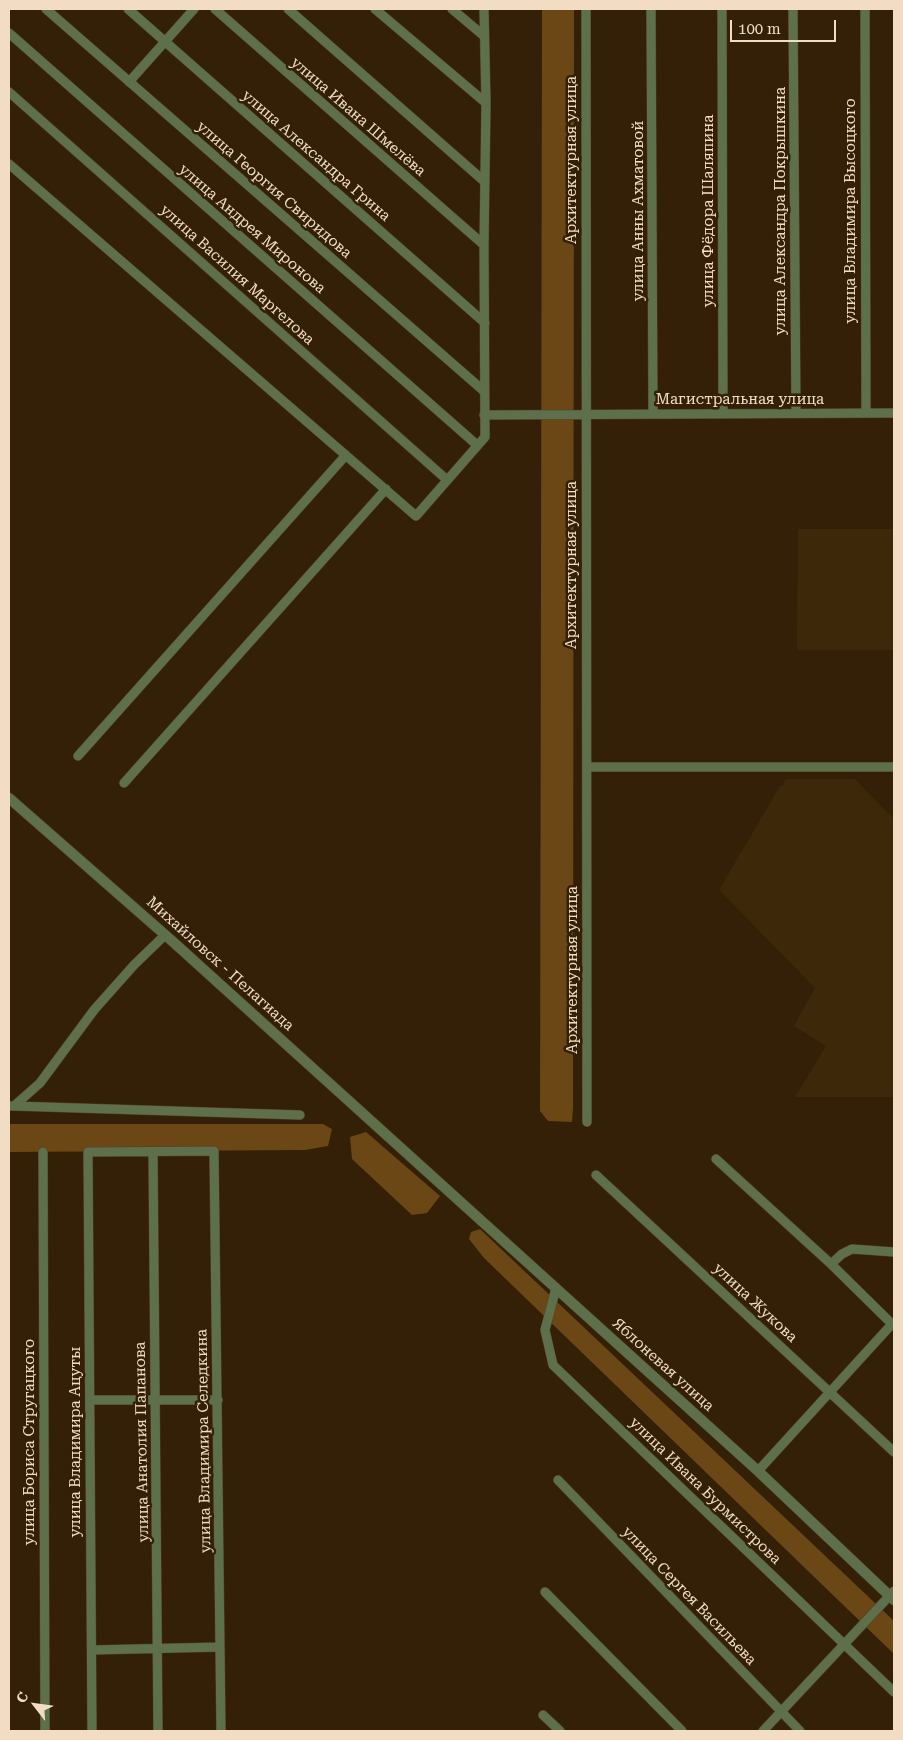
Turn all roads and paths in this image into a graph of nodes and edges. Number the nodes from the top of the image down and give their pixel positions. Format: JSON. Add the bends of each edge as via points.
{"nodes":[{"id":1,"x":46,"y":9,"type":"edge"},
{"id":2,"x":128,"y":9,"type":"edge"},
{"id":3,"x":194,"y":9,"type":"edge"},
{"id":4,"x":214,"y":9,"type":"edge"},
{"id":5,"x":288,"y":9,"type":"edge"},
{"id":6,"x":375,"y":9,"type":"edge"},
{"id":7,"x":452,"y":9,"type":"edge"},
{"id":8,"x":484,"y":9,"type":"edge"},
{"id":9,"x":586,"y":9,"type":"edge"},
{"id":10,"x":651,"y":9,"type":"edge"},
{"id":11,"x":722,"y":9,"type":"edge"},
{"id":12,"x":793,"y":9,"type":"edge"},
{"id":13,"x":865,"y":9,"type":"edge"},
{"id":14,"x":9,"y":33,"type":"edge"},
{"id":15,"x":484,"y":36,"type":"junction"},
{"id":16,"x":165,"y":42,"type":"junction"},
{"id":17,"x":129,"y":82,"type":"junction"},
{"id":18,"x":9,"y":92,"type":"edge"},
{"id":19,"x":486,"y":103,"type":"junction"},
{"id":20,"x":9,"y":164,"type":"edge"},
{"id":21,"x":485,"y":182,"type":"junction"},
{"id":22,"x":484,"y":245,"type":"junction"},
{"id":23,"x":485,"y":323,"type":"junction"},
{"id":24,"x":485,"y":392,"type":"junction"},
{"id":25,"x":723,"y":413,"type":"junction"},
{"id":26,"x":866,"y":413,"type":"junction"},
{"id":27,"x":894,"y":413,"type":"edge"},
{"id":28,"x":484,"y":414,"type":"junction"},
{"id":29,"x":586,"y":414,"type":"junction"},
{"id":30,"x":654,"y":414,"type":"junction"},
{"id":31,"x":796,"y":414,"type":"junction"},
{"id":32,"x":477,"y":445,"type":"junction"},
{"id":33,"x":346,"y":455,"type":"junction"},
{"id":34,"x":446,"y":479,"type":"junction"},
{"id":35,"x":386,"y":489,"type":"junction"},
{"id":36,"x":78,"y":756,"type":"dead end"},
{"id":37,"x":894,"y":767,"type":"edge"},
{"id":38,"x":587,"y":768,"type":"junction"},
{"id":39,"x":124,"y":783,"type":"dead end"},
{"id":40,"x":9,"y":798,"type":"edge"},
{"id":41,"x":165,"y":935,"type":"junction"},
{"id":42,"x":11,"y":1106,"type":"edge"},
{"id":43,"x":300,"y":1115,"type":"dead end"},
{"id":44,"x":587,"y":1122,"type":"dead end"},
{"id":45,"x":43,"y":1152,"type":"dead end"},
{"id":46,"x":153,"y":1152,"type":"junction"},
{"id":47,"x":409,"y":1155,"type":"joint"},
{"id":48,"x":716,"y":1159,"type":"dead end"},
{"id":49,"x":596,"y":1175,"type":"dead end"},
{"id":50,"x":894,"y":1252,"type":"edge"},
{"id":51,"x":831,"y":1264,"type":"junction"},
{"id":52,"x":556,"y":1288,"type":"junction"},
{"id":53,"x":893,"y":1325,"type":"edge"},
{"id":54,"x":830,"y":1392,"type":"junction"},
{"id":55,"x":90,"y":1400,"type":"junction"},
{"id":56,"x":155,"y":1400,"type":"junction"},
{"id":57,"x":218,"y":1400,"type":"junction"},
{"id":58,"x":894,"y":1452,"type":"edge"},
{"id":59,"x":758,"y":1471,"type":"junction"},
{"id":60,"x":558,"y":1480,"type":"dead end"},
{"id":61,"x":545,"y":1592,"type":"dead end"},
{"id":62,"x":893,"y":1595,"type":"edge"},
{"id":63,"x":845,"y":1644,"type":"junction"},
{"id":64,"x":219,"y":1647,"type":"junction"},
{"id":65,"x":158,"y":1649,"type":"junction"},
{"id":66,"x":92,"y":1650,"type":"junction"},
{"id":67,"x":894,"y":1692,"type":"edge"},
{"id":68,"x":781,"y":1713,"type":"junction"},
{"id":69,"x":543,"y":1715,"type":"dead end"},
{"id":70,"x":45,"y":1731,"type":"edge"},
{"id":71,"x":92,"y":1731,"type":"edge"},
{"id":72,"x":158,"y":1731,"type":"edge"},
{"id":73,"x":220,"y":1731,"type":"edge"},
{"id":74,"x":560,"y":1731,"type":"edge"},
{"id":75,"x":682,"y":1731,"type":"edge"},
{"id":76,"x":762,"y":1731,"type":"edge"},
{"id":77,"x":800,"y":1731,"type":"edge"}],
"edges":[{"from":1,"to":17,"type":"street","name":"улица Георгия Свиридова"},
{"from":2,"to":16,"type":"street","name":"улица Александра Грина"},
{"from":3,"to":16,"type":"street"},
{"from":4,"to":22,"type":"street","name":"улица Ивана Шмелёва"},
{"from":5,"to":21,"type":"street"},
{"from":6,"to":19,"type":"street"},
{"from":7,"to":15,"type":"street"},
{"from":8,"to":15,"type":"street"},
{"from":9,"to":29,"type":"street","name":"Архитектурная улица"},
{"from":10,"to":30,"type":"street","name":"улица Анны Ахматовой"},
{"from":11,"to":25,"type":"street","name":"улица Фёдора Шаляпина"},
{"from":12,"to":31,"type":"street","name":"улица Александра Покрышкина"},
{"from":13,"to":26,"type":"street","name":"улица Владимира Высоцкого"},
{"from":14,"to":32,"type":"street","name":"улица Андрея Миронова"},
{"from":15,"to":19,"type":"street"},
{"from":16,"to":17,"type":"street"},
{"from":16,"to":23,"type":"street","name":"улица Александра Грина"},
{"from":17,"to":24,"type":"street","name":"улица Георгия Свиридова"},
{"from":18,"to":34,"type":"street","name":"улица Василия Маргелова"},
{"from":19,"to":21,"type":"street"},
{"from":20,"to":33,"type":"street"},
{"from":21,"to":22,"type":"street"},
{"from":22,"to":23,"type":"street"},
{"from":23,"to":24,"type":"street"},
{"from":24,"to":28,"type":"street"},
{"from":25,"to":30,"type":"street","name":"Магистральная улица"},
{"from":25,"to":31,"type":"street","name":"Магистральная улица"},
{"from":26,"to":27,"type":"street","name":"Магистральная улица"},
{"from":26,"to":31,"type":"street","name":"Магистральная улица"},
{"from":28,"to":29,"type":"street","name":"Магистральная улица"},
{"from":28,"to":32,"type":"street","via":[[485,437]]},
{"from":29,"to":30,"type":"street","name":"Магистральная улица"},
{"from":29,"to":38,"type":"street","name":"Архитектурная улица"},
{"from":32,"to":34,"type":"street"},
{"from":33,"to":35,"type":"street"},
{"from":33,"to":36,"type":"street"},
{"from":34,"to":35,"type":"street","via":[[416,516]]},
{"from":35,"to":39,"type":"street"},
{"from":37,"to":38,"type":"street"},
{"from":38,"to":44,"type":"street","name":"Архитектурная улица"},
{"from":40,"to":41,"type":"street","name":"Михайловск - Пелагиада"},
{"from":41,"to":42,"type":"street","via":[[94,1010],[40,1083]]},
{"from":41,"to":47,"type":"street","name":"Михайловск - Пелагиада"},
{"from":42,"to":43,"type":"street"},
{"from":45,"to":70,"type":"street","name":"улица Бориса Стругацкого"},
{"from":46,"to":55,"type":"street","name":"улица Владимира Ацуты","via":[[88,1152]]},
{"from":46,"to":56,"type":"street","name":"улица Анатолия Папанова"},
{"from":46,"to":57,"type":"street","name":"улица Владимира Селедкина","via":[[214,1151]]},
{"from":47,"to":52,"type":"street","name":"Яблоневая улица"},
{"from":48,"to":51,"type":"street"},
{"from":49,"to":54,"type":"street","name":"улица Жукова"},
{"from":50,"to":51,"type":"street","via":[[852,1249]]},
{"from":51,"to":53,"type":"street"},
{"from":52,"to":59,"type":"street","name":"Яблоневая улица"},
{"from":52,"to":63,"type":"street","name":"улица Ивана Бурмистрова","via":[[546,1330],[553,1365]]},
{"from":53,"to":54,"type":"street"},
{"from":54,"to":58,"type":"street","name":"улица Жукова"},
{"from":54,"to":59,"type":"street"},
{"from":55,"to":56,"type":"street"},
{"from":55,"to":66,"type":"street","name":"улица Владимира Ацуты"},
{"from":56,"to":57,"type":"street"},
{"from":56,"to":65,"type":"street","name":"улица Анатолия Папанова"},
{"from":57,"to":64,"type":"street","name":"улица Владимира Селедкина"},
{"from":59,"to":62,"type":"street","name":"Яблоневая улица"},
{"from":60,"to":68,"type":"street","name":"улица Сергея Васильева"},
{"from":61,"to":75,"type":"street"},
{"from":62,"to":63,"type":"street"},
{"from":63,"to":67,"type":"street","name":"улица Ивана Бурмистрова"},
{"from":63,"to":68,"type":"street"},
{"from":64,"to":65,"type":"street"},
{"from":64,"to":73,"type":"street","name":"улица Владимира Селедкина"},
{"from":65,"to":66,"type":"street"},
{"from":65,"to":72,"type":"street","name":"улица Анатолия Папанова"},
{"from":66,"to":71,"type":"street","name":"улица Владимира Ацуты"},
{"from":68,"to":76,"type":"street"},
{"from":68,"to":77,"type":"street","name":"улица Сергея Васильева"},
{"from":69,"to":74,"type":"street"}]}
